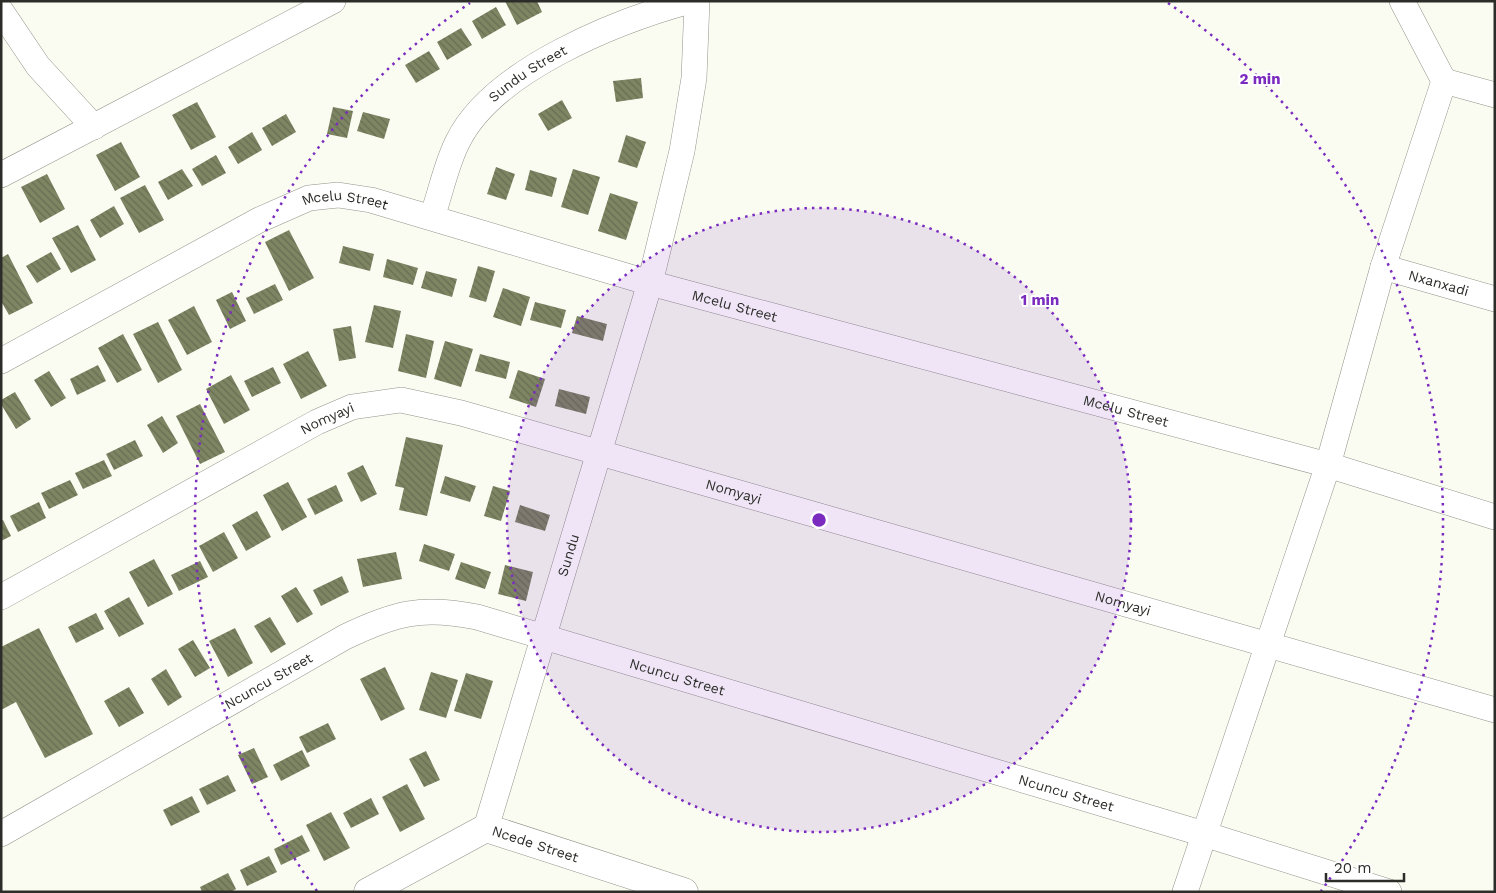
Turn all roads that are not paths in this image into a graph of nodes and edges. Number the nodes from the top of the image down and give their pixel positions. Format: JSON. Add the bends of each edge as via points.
{"nodes":[{"id":1,"x":333,"y":1,"type":"edge"},
{"id":2,"x":690,"y":1,"type":"edge"},
{"id":3,"x":697,"y":1,"type":"edge"},
{"id":4,"x":1402,"y":1,"type":"edge"},
{"id":5,"x":1,"y":11,"type":"edge"},
{"id":6,"x":1444,"y":81,"type":"junction"},
{"id":7,"x":1495,"y":95,"type":"edge"},
{"id":8,"x":94,"y":127,"type":"junction"},
{"id":9,"x":1,"y":175,"type":"edge"},
{"id":10,"x":432,"y":217,"type":"junction"},
{"id":11,"x":1383,"y":267,"type":"junction"},
{"id":12,"x":650,"y":283,"type":"junction"},
{"id":13,"x":1495,"y":299,"type":"edge"},
{"id":14,"x":1,"y":361,"type":"edge"},
{"id":15,"x":598,"y":454,"type":"junction"},
{"id":16,"x":1328,"y":465,"type":"junction"},
{"id":17,"x":1495,"y":517,"type":"edge"},
{"id":18,"x":1,"y":597,"type":"edge"},
{"id":19,"x":544,"y":639,"type":"junction"},
{"id":20,"x":1270,"y":645,"type":"junction"},
{"id":21,"x":1495,"y":710,"type":"edge"},
{"id":22,"x":486,"y":828,"type":"junction"},
{"id":23,"x":1,"y":834,"type":"edge"},
{"id":24,"x":1204,"y":834,"type":"junction"},
{"id":25,"x":368,"y":892,"type":"edge"},
{"id":26,"x":684,"y":892,"type":"edge"},
{"id":27,"x":1185,"y":892,"type":"edge"},
{"id":28,"x":1389,"y":892,"type":"edge"}],
"edges":[{"from":1,"to":8,"type":"street"},
{"from":2,"to":10,"type":"street","name":"Sundu Street","via":[[658,10],[596,36],[540,63],[502,88],[478,110],[458,141]]},
{"from":3,"to":12,"type":"street","via":[[694,78],[682,151]]},
{"from":4,"to":6,"type":"street"},
{"from":5,"to":8,"type":"street","via":[[38,66]]},
{"from":6,"to":7,"type":"street"},
{"from":6,"to":11,"type":"street"},
{"from":8,"to":9,"type":"street"},
{"from":10,"to":12,"type":"street","name":"Mcelu Street"},
{"from":10,"to":14,"type":"street","name":"Mcelu Street","via":[[354,197],[308,198],[260,220]]},
{"from":11,"to":13,"type":"street","name":"Nxanxadi"},
{"from":11,"to":16,"type":"street"},
{"from":12,"to":15,"type":"street","name":"Sundu"},
{"from":12,"to":16,"type":"street","name":"Mcelu Street"},
{"from":15,"to":18,"type":"street","name":"Nomyayi","via":[[461,413],[401,400],[352,407],[261,452]]},
{"from":15,"to":19,"type":"street","name":"Sundu"},
{"from":15,"to":20,"type":"street","name":"Nomyayi"},
{"from":16,"to":17,"type":"street","name":"Mcelu Street"},
{"from":16,"to":20,"type":"street"},
{"from":19,"to":22,"type":"street","name":"Sundu"},
{"from":19,"to":23,"type":"street","name":"Ncuncu Street","via":[[477,617],[446,611],[422,611],[377,623],[345,637]]},
{"from":19,"to":24,"type":"street","name":"Ncuncu Street"},
{"from":20,"to":21,"type":"street","name":"Nomyayi"},
{"from":20,"to":24,"type":"street"},
{"from":22,"to":25,"type":"street","name":"Ncede Street"},
{"from":22,"to":26,"type":"street","name":"Ncede Street"},
{"from":24,"to":27,"type":"street"},
{"from":24,"to":28,"type":"street","name":"Ncuncu Street"}]}
